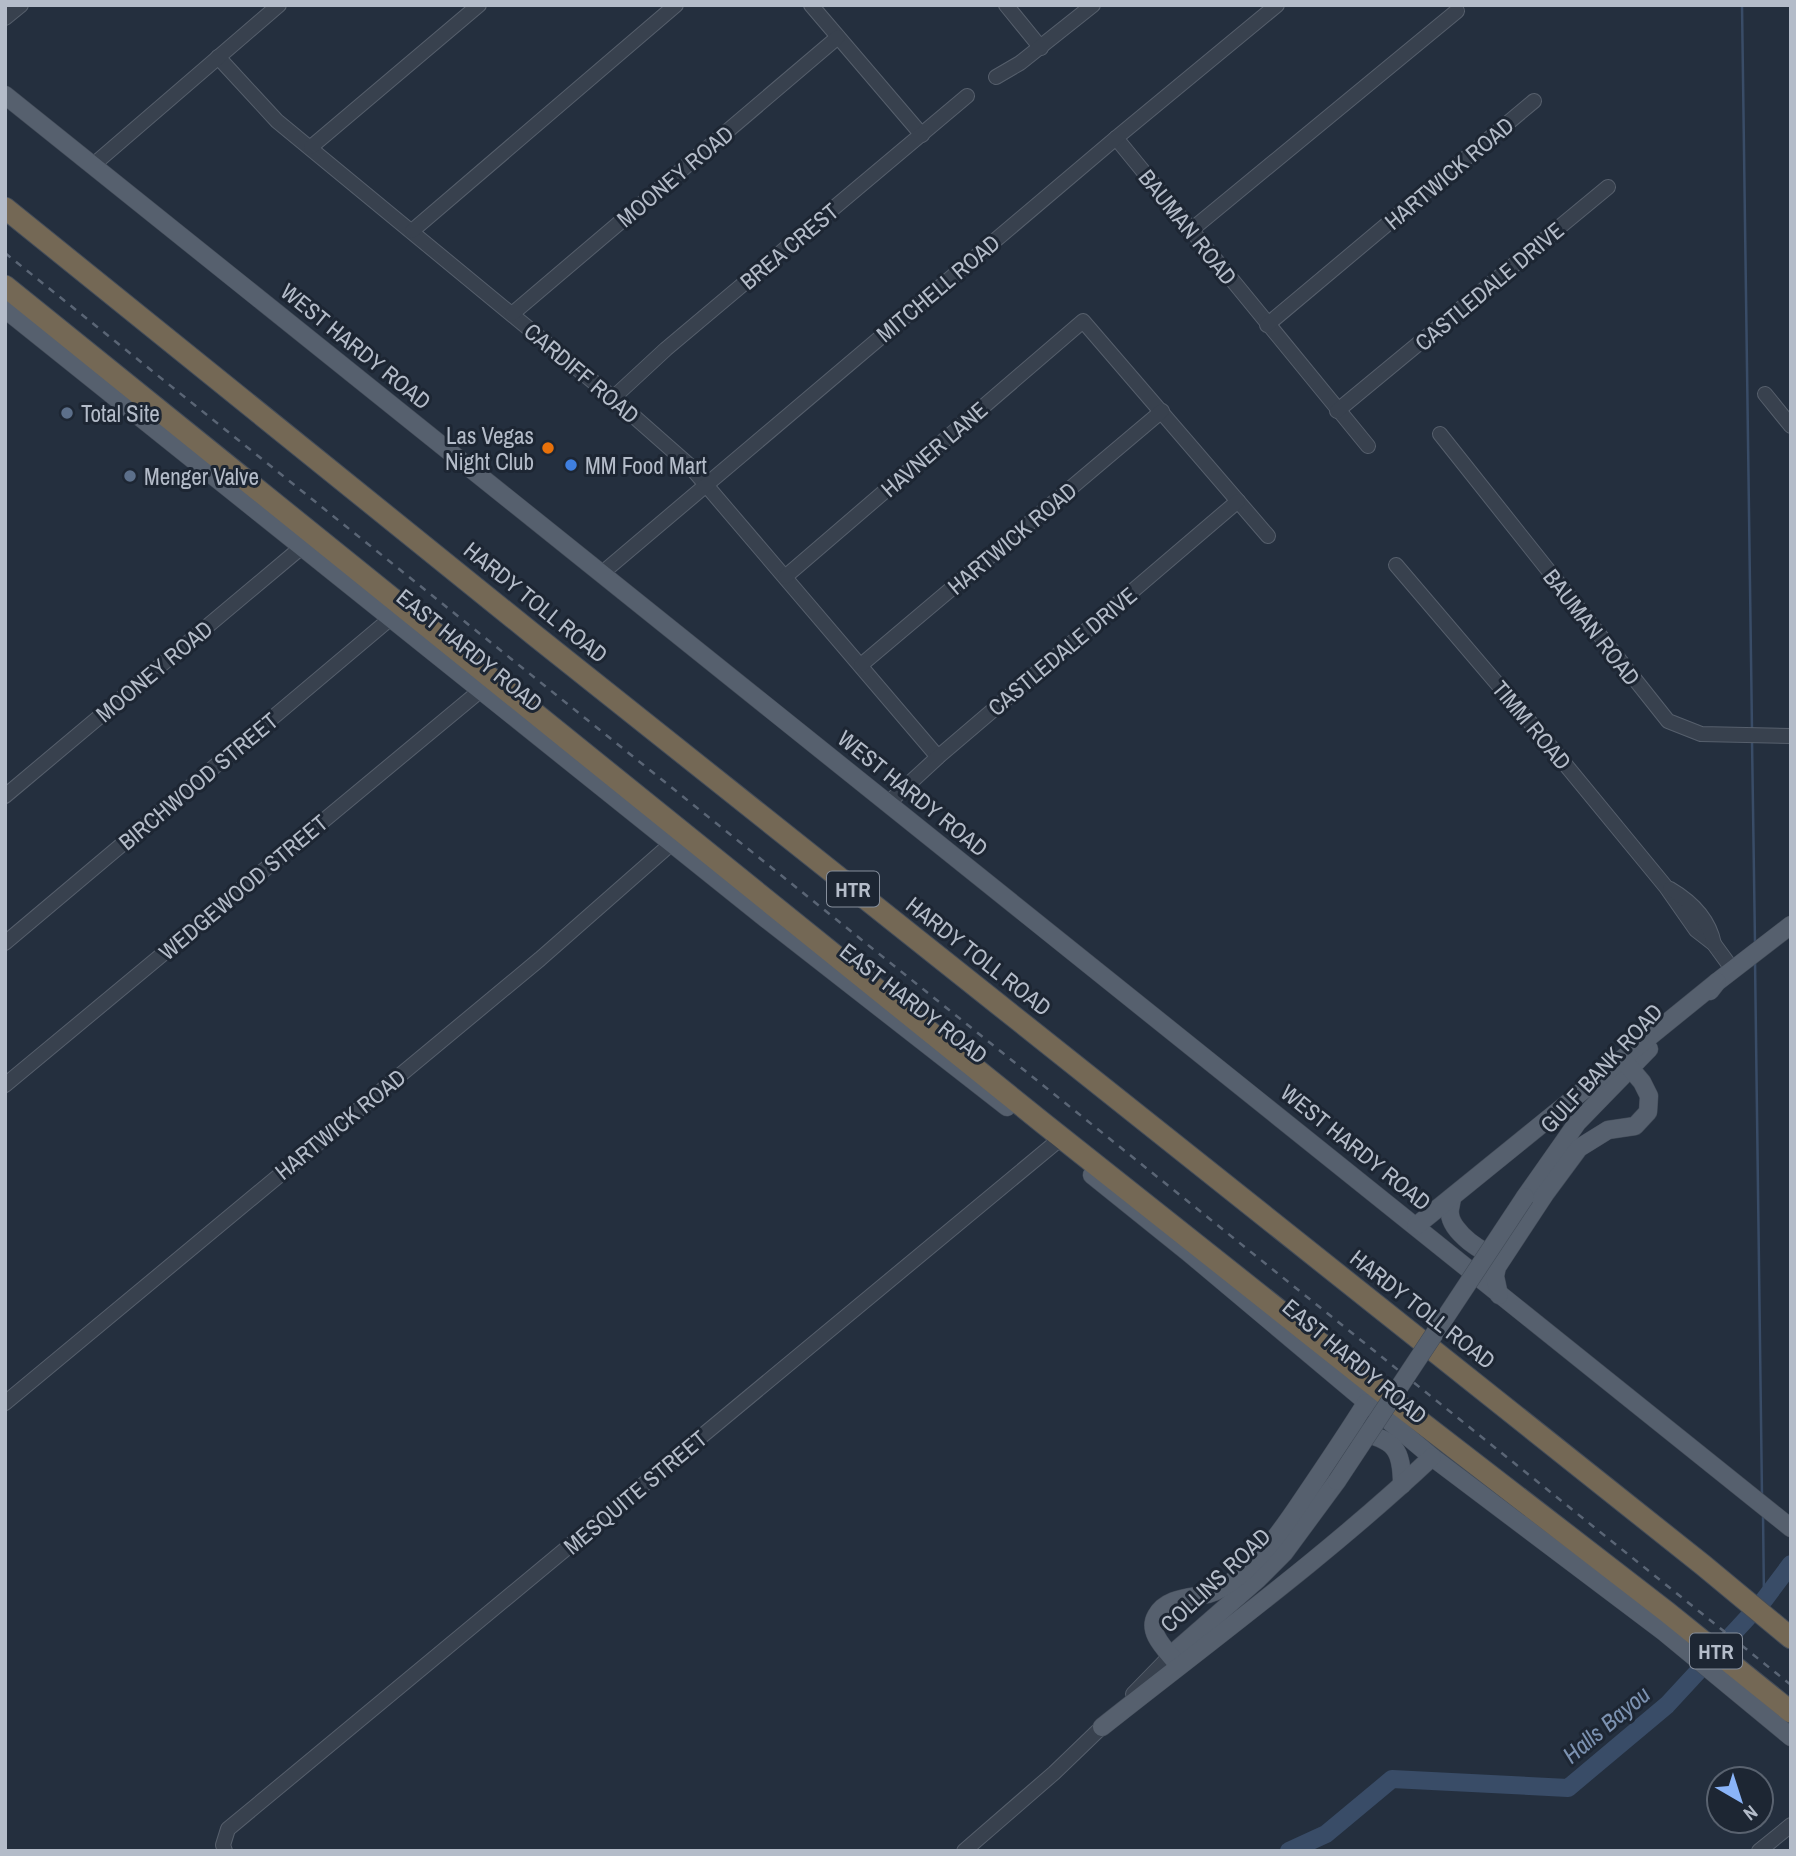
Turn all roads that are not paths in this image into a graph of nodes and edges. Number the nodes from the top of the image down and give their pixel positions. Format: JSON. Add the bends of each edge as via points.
{"nodes":[{"id":1,"x":21,"y":5,"type":"edge"},
{"id":2,"x":279,"y":5,"type":"edge"},
{"id":3,"x":479,"y":5,"type":"edge"},
{"id":4,"x":676,"y":5,"type":"edge"},
{"id":5,"x":811,"y":5,"type":"edge"},
{"id":6,"x":1006,"y":5,"type":"edge"},
{"id":7,"x":1093,"y":5,"type":"edge"},
{"id":8,"x":1278,"y":5,"type":"edge"},
{"id":9,"x":1457,"y":11,"type":"dead end"},
{"id":10,"x":5,"y":18,"type":"edge"},
{"id":11,"x":838,"y":37,"type":"junction"},
{"id":12,"x":1041,"y":48,"type":"junction"},
{"id":13,"x":218,"y":57,"type":"junction"},
{"id":14,"x":996,"y":77,"type":"dead end"},
{"id":15,"x":5,"y":95,"type":"edge"},
{"id":16,"x":967,"y":96,"type":"dead end"},
{"id":17,"x":1534,"y":101,"type":"dead end"},
{"id":18,"x":922,"y":135,"type":"junction"},
{"id":19,"x":1116,"y":138,"type":"junction"},
{"id":20,"x":311,"y":148,"type":"junction"},
{"id":21,"x":92,"y":166,"type":"junction"},
{"id":22,"x":1608,"y":187,"type":"dead end"},
{"id":23,"x":5,"y":208,"type":"edge"},
{"id":24,"x":412,"y":231,"type":"junction"},
{"id":25,"x":1190,"y":231,"type":"junction"},
{"id":26,"x":5,"y":286,"type":"edge"},
{"id":27,"x":5,"y":309,"type":"edge"},
{"id":28,"x":512,"y":314,"type":"junction"},
{"id":29,"x":1267,"y":325,"type":"junction"},
{"id":30,"x":1765,"y":394,"type":"dead end"},
{"id":31,"x":613,"y":398,"type":"junction"},
{"id":32,"x":1162,"y":411,"type":"junction"},
{"id":33,"x":1337,"y":411,"type":"junction"},
{"id":34,"x":1791,"y":426,"type":"edge"},
{"id":35,"x":1440,"y":434,"type":"dead end"},
{"id":36,"x":1368,"y":446,"type":"dead end"},
{"id":37,"x":706,"y":484,"type":"junction"},
{"id":38,"x":1238,"y":501,"type":"junction"},
{"id":39,"x":1268,"y":536,"type":"dead end"},
{"id":40,"x":303,"y":546,"type":"junction"},
{"id":41,"x":1396,"y":565,"type":"dead end"},
{"id":42,"x":601,"y":574,"type":"junction"},
{"id":43,"x":785,"y":577,"type":"junction"},
{"id":44,"x":391,"y":618,"type":"junction"},
{"id":45,"x":861,"y":665,"type":"junction"},
{"id":46,"x":481,"y":690,"type":"junction"},
{"id":47,"x":1791,"y":736,"type":"edge"},
{"id":48,"x":938,"y":757,"type":"junction"},
{"id":49,"x":5,"y":796,"type":"edge"},
{"id":50,"x":887,"y":804,"type":"junction"},
{"id":51,"x":672,"y":843,"type":"junction"},
{"id":52,"x":1786,"y":929,"type":"edge"},
{"id":53,"x":5,"y":943,"type":"edge"},
{"id":54,"x":1737,"y":967,"type":"junction"},
{"id":55,"x":1626,"y":1063,"type":"junction"},
{"id":56,"x":5,"y":1085,"type":"edge"},
{"id":57,"x":1054,"y":1144,"type":"junction"},
{"id":58,"x":1452,"y":1197,"type":"junction"},
{"id":59,"x":1416,"y":1226,"type":"junction"},
{"id":60,"x":1507,"y":1252,"type":"junction"},
{"id":61,"x":1499,"y":1295,"type":"junction"},
{"id":62,"x":1453,"y":1305,"type":"joint"},
{"id":63,"x":5,"y":1403,"type":"edge"},
{"id":64,"x":1366,"y":1404,"type":"junction"},
{"id":65,"x":1341,"y":1443,"type":"junction"},
{"id":66,"x":1432,"y":1457,"type":"junction"},
{"id":67,"x":1402,"y":1485,"type":"junction"},
{"id":68,"x":1791,"y":1528,"type":"edge"},
{"id":69,"x":1666,"y":1622,"type":"junction"},
{"id":70,"x":1791,"y":1637,"type":"edge"},
{"id":71,"x":1175,"y":1660,"type":"junction"},
{"id":72,"x":1791,"y":1712,"type":"edge"},
{"id":73,"x":1102,"y":1727,"type":"joint"},
{"id":74,"x":1791,"y":1737,"type":"edge"},
{"id":75,"x":1791,"y":1825,"type":"edge"},
{"id":76,"x":224,"y":1848,"type":"edge"},
{"id":77,"x":964,"y":1851,"type":"edge"},
{"id":78,"x":1759,"y":1851,"type":"edge"}],
"edges":[{"from":1,"to":10,"type":"street"},
{"from":2,"to":13,"type":"street"},
{"from":3,"to":20,"type":"street"},
{"from":4,"to":24,"type":"street"},
{"from":5,"to":11,"type":"street"},
{"from":6,"to":12,"type":"street"},
{"from":7,"to":12,"type":"street"},
{"from":8,"to":19,"type":"street","name":"MITCHELL ROAD"},
{"from":9,"to":25,"type":"street"},
{"from":11,"to":18,"type":"street"},
{"from":11,"to":28,"type":"street","name":"MOONEY ROAD"},
{"from":12,"to":14,"type":"street"},
{"from":13,"to":20,"type":"street","name":"CARDIFF ROAD","via":[[277,121]]},
{"from":13,"to":21,"type":"street"},
{"from":15,"to":21,"type":"main road","name":"WEST HARDY ROAD"},
{"from":16,"to":18,"type":"street","name":"BREA CREST"},
{"from":17,"to":29,"type":"street","name":"HARTWICK ROAD"},
{"from":18,"to":31,"type":"street","name":"BREA CREST"},
{"from":19,"to":25,"type":"street","name":"BAUMAN ROAD"},
{"from":19,"to":37,"type":"street","name":"MITCHELL ROAD"},
{"from":20,"to":24,"type":"street","name":"CARDIFF ROAD"},
{"from":21,"to":42,"type":"main road","name":"WEST HARDY ROAD"},
{"from":22,"to":33,"type":"street","name":"CASTLEDALE DRIVE"},
{"from":23,"to":70,"type":"highway","name":"HARDY TOLL ROAD","number":"HTR"},
{"from":24,"to":28,"type":"street","name":"CARDIFF ROAD"},
{"from":25,"to":29,"type":"street","name":"BAUMAN ROAD"},
{"from":26,"to":69,"type":"highway","number":"HTR"},
{"from":27,"to":40,"type":"main road","name":"EAST HARDY ROAD"},
{"from":28,"to":31,"type":"street","name":"CARDIFF ROAD"},
{"from":29,"to":33,"type":"street","name":"BAUMAN ROAD"},
{"from":30,"to":34,"type":"street"},
{"from":31,"to":37,"type":"street","name":"CARDIFF ROAD"},
{"from":32,"to":38,"type":"street"},
{"from":32,"to":43,"type":"street","name":"HAVNER LANE","via":[[1083,321]]},
{"from":32,"to":45,"type":"street","name":"HARTWICK ROAD"},
{"from":33,"to":36,"type":"street","name":"BAUMAN ROAD"},
{"from":35,"to":47,"type":"street","name":"BAUMAN ROAD","via":[[1668,721],[1701,734]]},
{"from":37,"to":42,"type":"street","name":"MITCHELL ROAD"},
{"from":37,"to":43,"type":"street","name":"CARDIFF ROAD"},
{"from":38,"to":39,"type":"street"},
{"from":38,"to":48,"type":"street","name":"CASTLEDALE DRIVE"},
{"from":40,"to":44,"type":"main road","name":"EAST HARDY ROAD"},
{"from":40,"to":49,"type":"street","name":"MOONEY ROAD"},
{"from":41,"to":54,"type":"street","name":"TIMM ROAD","via":[[1666,887],[1694,907],[1707,923],[1714,944]]},
{"from":42,"to":50,"type":"main road","name":"WEST HARDY ROAD"},
{"from":43,"to":45,"type":"street","name":"CARDIFF ROAD"},
{"from":44,"to":46,"type":"main road","name":"EAST HARDY ROAD"},
{"from":44,"to":53,"type":"street","name":"BIRCHWOOD STREET"},
{"from":45,"to":48,"type":"street","name":"CARDIFF ROAD"},
{"from":46,"to":51,"type":"main road","name":"EAST HARDY ROAD"},
{"from":46,"to":56,"type":"street","name":"WEDGEWOOD STREET"},
{"from":48,"to":50,"type":"street","name":"CASTLEDALE DRIVE"},
{"from":50,"to":59,"type":"main road","name":"WEST HARDY ROAD"},
{"from":51,"to":57,"type":"main road","name":"EAST HARDY ROAD"},
{"from":51,"to":63,"type":"street","name":"HARTWICK ROAD","via":[[522,974]]},
{"from":52,"to":54,"type":"main road"},
{"from":54,"to":55,"type":"main road"},
{"from":55,"to":58,"type":"main road"},
{"from":55,"to":60,"type":"main road","via":[[1649,1096],[1648,1112],[1635,1126],[1608,1130],[1580,1148]]},
{"from":55,"to":62,"type":"main road","name":"GULF BANK ROAD","bridge":true,"via":[[1577,1123]]},
{"from":57,"to":64,"type":"main road","name":"EAST HARDY ROAD"},
{"from":57,"to":76,"type":"street","name":"MESQUITE STREET","via":[[228,1829]]},
{"from":58,"to":59,"type":"main road"},
{"from":58,"to":60,"type":"main road","via":[[1450,1215],[1457,1231],[1489,1255]]},
{"from":59,"to":61,"type":"main road","name":"WEST HARDY ROAD"},
{"from":60,"to":61,"type":"main road","via":[[1495,1276]]},
{"from":61,"to":68,"type":"main road","name":"WEST HARDY ROAD"},
{"from":62,"to":71,"type":"main road","name":"COLLINS ROAD","bridge":true,"via":[[1284,1553]]},
{"from":64,"to":65,"type":"main road"},
{"from":64,"to":66,"type":"main road","name":"EAST HARDY ROAD"},
{"from":65,"to":67,"type":"main road","via":[[1359,1432],[1375,1435],[1395,1448],[1402,1461]]},
{"from":65,"to":71,"type":"main road","via":[[1283,1527],[1248,1567],[1219,1589],[1166,1605],[1156,1616],[1158,1639]]},
{"from":66,"to":67,"type":"main road"},
{"from":66,"to":69,"type":"main road","name":"EAST HARDY ROAD"},
{"from":67,"to":71,"type":"main road","via":[[1310,1562]]},
{"from":69,"to":72,"type":"highway","number":"HTR"},
{"from":69,"to":74,"type":"main road","name":"EAST HARDY ROAD"},
{"from":71,"to":73,"type":"main road"},
{"from":73,"to":77,"type":"street"},
{"from":75,"to":78,"type":"street"}]}
